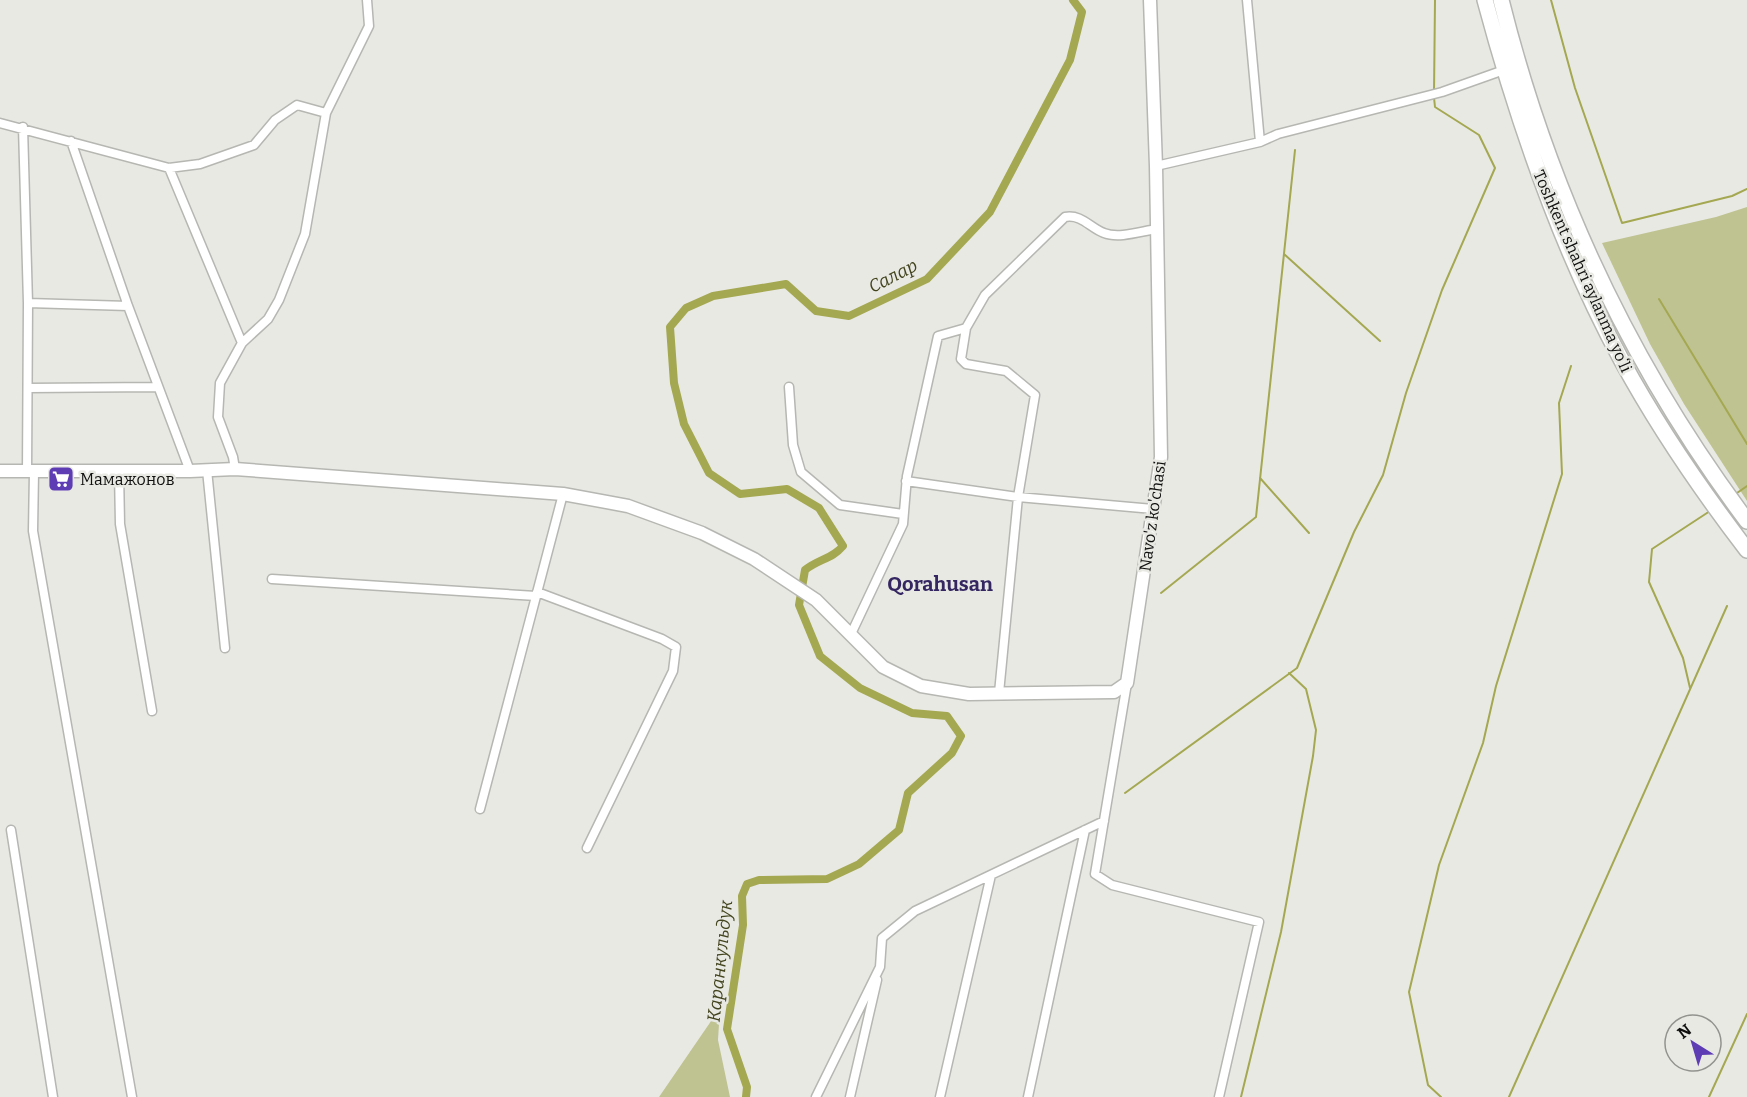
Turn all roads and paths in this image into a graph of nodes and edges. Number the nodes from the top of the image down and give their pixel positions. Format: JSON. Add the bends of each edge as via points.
{"nodes":[{"id":1,"x":368,"y":0,"type":"edge"},
{"id":2,"x":1150,"y":0,"type":"edge"},
{"id":3,"x":1247,"y":0,"type":"edge"},
{"id":4,"x":1485,"y":0,"type":"edge"},
{"id":5,"x":1501,"y":0,"type":"edge"},
{"id":6,"x":1504,"y":70,"type":"junction"},
{"id":7,"x":326,"y":113,"type":"junction"},
{"id":8,"x":0,"y":123,"type":"edge"},
{"id":9,"x":23,"y":127,"type":"junction"},
{"id":10,"x":72,"y":141,"type":"junction"},
{"id":11,"x":1260,"y":142,"type":"junction"},
{"id":12,"x":1156,"y":166,"type":"junction"},
{"id":13,"x":169,"y":168,"type":"junction"},
{"id":14,"x":1157,"y":229,"type":"junction"},
{"id":15,"x":28,"y":303,"type":"junction"},
{"id":16,"x":128,"y":306,"type":"junction"},
{"id":17,"x":966,"y":328,"type":"junction"},
{"id":18,"x":242,"y":343,"type":"junction"},
{"id":19,"x":158,"y":387,"type":"junction"},
{"id":20,"x":789,"y":387,"type":"dead end"},
{"id":21,"x":28,"y":388,"type":"junction"},
{"id":22,"x":235,"y":468,"type":"junction"},
{"id":23,"x":207,"y":470,"type":"junction"},
{"id":24,"x":0,"y":471,"type":"edge"},
{"id":25,"x":190,"y":471,"type":"junction"},
{"id":26,"x":31,"y":472,"type":"junction"},
{"id":27,"x":119,"y":472,"type":"junction"},
{"id":28,"x":906,"y":481,"type":"junction"},
{"id":29,"x":563,"y":494,"type":"junction"},
{"id":30,"x":1018,"y":497,"type":"junction"},
{"id":31,"x":1153,"y":509,"type":"junction"},
{"id":32,"x":903,"y":514,"type":"junction"},
{"id":33,"x":1747,"y":521,"type":"edge"},
{"id":34,"x":1747,"y":550,"type":"edge"},
{"id":35,"x":272,"y":579,"type":"dead end"},
{"id":36,"x":537,"y":594,"type":"junction"},
{"id":37,"x":851,"y":634,"type":"junction"},
{"id":38,"x":225,"y":648,"type":"dead end"},
{"id":39,"x":1127,"y":682,"type":"junction"},
{"id":40,"x":1114,"y":692,"type":"junction"},
{"id":41,"x":999,"y":693,"type":"junction"},
{"id":42,"x":1123,"y":706,"type":"junction"},
{"id":43,"x":152,"y":711,"type":"dead end"},
{"id":44,"x":480,"y":810,"type":"dead end"},
{"id":45,"x":1104,"y":821,"type":"junction"},
{"id":46,"x":11,"y":830,"type":"dead end"},
{"id":47,"x":1085,"y":830,"type":"junction"},
{"id":48,"x":587,"y":848,"type":"dead end"},
{"id":49,"x":991,"y":875,"type":"junction"},
{"id":50,"x":880,"y":967,"type":"junction"},
{"id":51,"x":53,"y":1097,"type":"edge"},
{"id":52,"x":132,"y":1097,"type":"edge"},
{"id":53,"x":816,"y":1097,"type":"edge"},
{"id":54,"x":850,"y":1097,"type":"edge"},
{"id":55,"x":940,"y":1097,"type":"edge"},
{"id":56,"x":1028,"y":1097,"type":"edge"},
{"id":57,"x":1220,"y":1097,"type":"edge"}],
"edges":[{"from":1,"to":7,"type":"street","via":[[369,26]]},
{"from":2,"to":12,"type":"street","name":"Navo'z ko'chasi"},
{"from":3,"to":11,"type":"street"},
{"from":4,"to":6,"type":"highway","name":"Toshkent shahri aylanma yoʻli"},
{"from":5,"to":33,"type":"highway","name":"Toshkent shahri aylanma yoʻli","via":[[1539,134],[1594,267],[1640,359],[1720,486]]},
{"from":6,"to":11,"type":"street","via":[[1442,92]]},
{"from":6,"to":34,"type":"highway","name":"Toshkent shahri aylanma yoʻli","via":[[1539,174],[1602,319],[1641,394]]},
{"from":7,"to":13,"type":"street","via":[[297,105],[275,120],[254,145],[200,164]]},
{"from":7,"to":18,"type":"street","via":[[305,234],[279,300],[268,319]]},
{"from":8,"to":9,"type":"street"},
{"from":9,"to":10,"type":"street"},
{"from":9,"to":15,"type":"street"},
{"from":10,"to":13,"type":"street"},
{"from":10,"to":16,"type":"street"},
{"from":11,"to":12,"type":"street"},
{"from":12,"to":14,"type":"street","name":"Navo'z ko'chasi"},
{"from":13,"to":18,"type":"street"},
{"from":14,"to":17,"type":"street","via":[[1112,235],[1081,219],[1065,217],[985,295]]},
{"from":14,"to":31,"type":"street","name":"Navo'z ko'chasi","via":[[1161,457]]},
{"from":15,"to":16,"type":"street"},
{"from":15,"to":21,"type":"street"},
{"from":16,"to":19,"type":"street"},
{"from":17,"to":28,"type":"street","via":[[942,334],[935,342]]},
{"from":17,"to":30,"type":"street","via":[[961,359],[966,364],[1006,371],[1035,395]]},
{"from":18,"to":22,"type":"street","via":[[220,383],[216,406]]},
{"from":19,"to":21,"type":"street"},
{"from":19,"to":25,"type":"street"},
{"from":20,"to":32,"type":"street","via":[[793,445],[801,472],[840,505]]},
{"from":21,"to":26,"type":"street"},
{"from":22,"to":23,"type":"street"},
{"from":22,"to":29,"type":"street"},
{"from":23,"to":25,"type":"street"},
{"from":23,"to":38,"type":"street"},
{"from":24,"to":26,"type":"street"},
{"from":25,"to":27,"type":"street"},
{"from":26,"to":27,"type":"street"},
{"from":26,"to":52,"type":"street","via":[[33,531]]},
{"from":27,"to":43,"type":"street","via":[[120,524]]},
{"from":28,"to":30,"type":"street"},
{"from":28,"to":32,"type":"street"},
{"from":29,"to":36,"type":"street"},
{"from":29,"to":37,"type":"street","via":[[628,506],[729,545],[816,600]]},
{"from":30,"to":31,"type":"street"},
{"from":30,"to":41,"type":"street"},
{"from":31,"to":39,"type":"street","name":"Navo'z ko'chasi"},
{"from":32,"to":37,"type":"street","via":[[903,524]]},
{"from":35,"to":36,"type":"street"},
{"from":36,"to":44,"type":"street"},
{"from":36,"to":48,"type":"street","via":[[676,647],[673,671]]},
{"from":37,"to":41,"type":"street","via":[[884,668],[921,686],[969,694]]},
{"from":39,"to":40,"type":"street"},
{"from":39,"to":42,"type":"street"},
{"from":40,"to":41,"type":"street"},
{"from":40,"to":42,"type":"street"},
{"from":42,"to":45,"type":"street"},
{"from":45,"to":47,"type":"street"},
{"from":45,"to":57,"type":"street","via":[[1095,874],[1112,885],[1259,922]]},
{"from":46,"to":51,"type":"street"},
{"from":47,"to":49,"type":"street"},
{"from":47,"to":56,"type":"street"},
{"from":49,"to":50,"type":"street","via":[[915,910],[882,938]]},
{"from":49,"to":55,"type":"street"},
{"from":50,"to":53,"type":"street"},
{"from":50,"to":54,"type":"street"}]}
